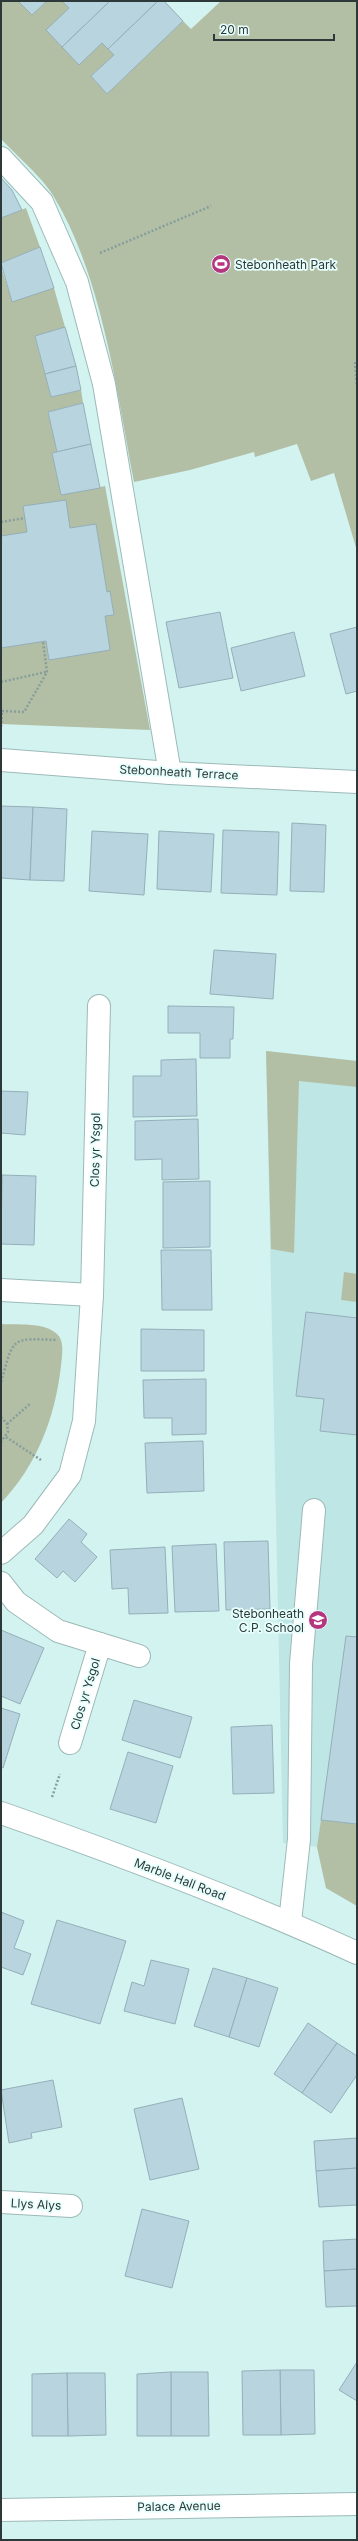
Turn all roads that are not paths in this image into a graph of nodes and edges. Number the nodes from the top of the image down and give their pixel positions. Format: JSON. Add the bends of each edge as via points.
{"nodes":[{"id":1,"x":1,"y":158,"type":"edge"},
{"id":2,"x":1,"y":760,"type":"edge"},
{"id":3,"x":170,"y":773,"type":"junction"},
{"id":4,"x":357,"y":782,"type":"edge"},
{"id":5,"x":99,"y":1006,"type":"dead end"},
{"id":6,"x":1,"y":1290,"type":"edge"},
{"id":7,"x":92,"y":1294,"type":"junction"},
{"id":8,"x":314,"y":1510,"type":"dead end"},
{"id":9,"x":1,"y":1553,"type":"edge"},
{"id":10,"x":1,"y":1583,"type":"edge"},
{"id":11,"x":100,"y":1644,"type":"junction"},
{"id":12,"x":139,"y":1656,"type":"dead end"},
{"id":13,"x":70,"y":1743,"type":"road end"},
{"id":14,"x":1,"y":1812,"type":"edge"},
{"id":15,"x":290,"y":1922,"type":"junction"},
{"id":16,"x":357,"y":1952,"type":"edge"},
{"id":17,"x":1,"y":2202,"type":"edge"},
{"id":18,"x":71,"y":2206,"type":"dead end"},
{"id":19,"x":357,"y":2504,"type":"edge"},
{"id":20,"x":1,"y":2510,"type":"edge"}],
"edges":[{"from":1,"to":3,"type":"street","via":[[42,202],[77,282],[104,384]]},
{"from":2,"to":3,"type":"street","name":"Stebonheath Terrace"},
{"from":3,"to":4,"type":"street","name":"Stebonheath Terrace"},
{"from":5,"to":7,"type":"street","name":"Clos yr Ysgol"},
{"from":6,"to":7,"type":"street"},
{"from":7,"to":9,"type":"street","name":"Clos yr Ysgol","via":[[84,1421],[70,1475],[33,1525]]},
{"from":8,"to":15,"type":"street","via":[[301,1664],[299,1839]]},
{"from":10,"to":11,"type":"street","name":"Clos yr Ysgol","via":[[16,1602],[58,1632]]},
{"from":11,"to":12,"type":"street","name":"Clos yr Ysgol"},
{"from":11,"to":13,"type":"street","name":"Clos yr Ysgol"},
{"from":14,"to":15,"type":"street","name":"Marble Hall Road"},
{"from":15,"to":16,"type":"street","name":"Marble Hall Road"},
{"from":17,"to":18,"type":"street","name":"Llys Alys"},
{"from":19,"to":20,"type":"street","name":"Palace Avenue"}]}
